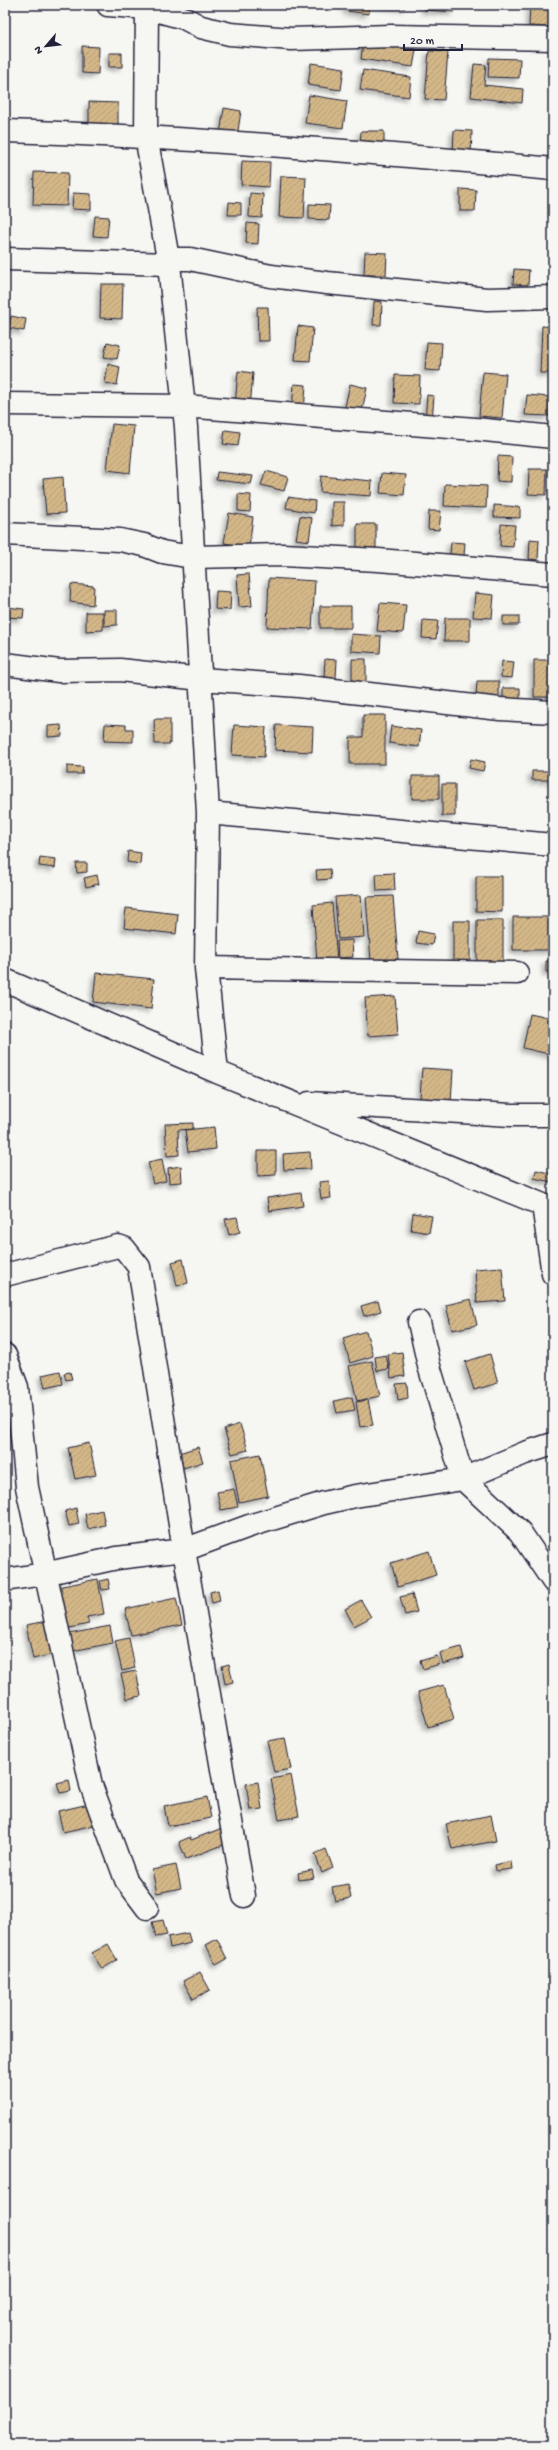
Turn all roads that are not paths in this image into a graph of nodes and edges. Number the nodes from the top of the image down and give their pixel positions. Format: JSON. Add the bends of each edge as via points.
{"nodes":[{"id":1,"x":108,"y":5,"type":"edge"},
{"id":2,"x":147,"y":7,"type":"edge"},
{"id":3,"x":553,"y":39,"type":"edge"},
{"id":4,"x":5,"y":131,"type":"edge"},
{"id":5,"x":146,"y":136,"type":"junction"},
{"id":6,"x":553,"y":169,"type":"edge"},
{"id":7,"x":5,"y":259,"type":"edge"},
{"id":8,"x":169,"y":264,"type":"junction"},
{"id":9,"x":553,"y":297,"type":"edge"},
{"id":10,"x":5,"y":404,"type":"edge"},
{"id":11,"x":184,"y":406,"type":"junction"},
{"id":12,"x":553,"y":437,"type":"edge"},
{"id":13,"x":5,"y":534,"type":"edge"},
{"id":14,"x":192,"y":557,"type":"junction"},
{"id":15,"x":553,"y":574,"type":"edge"},
{"id":16,"x":5,"y":664,"type":"edge"},
{"id":17,"x":201,"y":679,"type":"junction"},
{"id":18,"x":553,"y":712,"type":"edge"},
{"id":19,"x":208,"y":813,"type":"junction"},
{"id":20,"x":553,"y":845,"type":"edge"},
{"id":21,"x":206,"y":968,"type":"junction"},
{"id":22,"x":516,"y":973,"type":"dead end"},
{"id":23,"x":5,"y":980,"type":"edge"},
{"id":24,"x":217,"y":1072,"type":"junction"},
{"id":25,"x":288,"y":1101,"type":"junction"},
{"id":26,"x":553,"y":1115,"type":"edge"},
{"id":27,"x":548,"y":1207,"type":"edge"},
{"id":28,"x":553,"y":1274,"type":"edge"},
{"id":29,"x":5,"y":1275,"type":"edge"},
{"id":30,"x":419,"y":1322,"type":"dead end"},
{"id":31,"x":5,"y":1355,"type":"edge"},
{"id":32,"x":553,"y":1444,"type":"edge"},
{"id":33,"x":463,"y":1479,"type":"junction"},
{"id":34,"x":184,"y":1550,"type":"junction"},
{"id":35,"x":44,"y":1574,"type":"junction"},
{"id":36,"x":5,"y":1580,"type":"edge"},
{"id":37,"x":553,"y":1581,"type":"edge"},
{"id":38,"x":244,"y":1896,"type":"dead end"},
{"id":39,"x":147,"y":1908,"type":"dead end"}],
"edges":[{"from":1,"to":2,"type":"street"},
{"from":2,"to":3,"type":"street","via":[[184,18],[201,27],[230,34],[291,39],[391,36]]},
{"from":2,"to":5,"type":"street"},
{"from":4,"to":5,"type":"street"},
{"from":5,"to":6,"type":"street","via":[[350,150]]},
{"from":5,"to":8,"type":"street"},
{"from":7,"to":8,"type":"street"},
{"from":8,"to":9,"type":"street","via":[[178,259],[190,258],[270,276],[487,299]]},
{"from":8,"to":11,"type":"street"},
{"from":10,"to":11,"type":"street"},
{"from":11,"to":12,"type":"street"},
{"from":11,"to":14,"type":"street"},
{"from":13,"to":14,"type":"street","via":[[120,540],[162,552]]},
{"from":14,"to":15,"type":"street","via":[[283,555]]},
{"from":14,"to":17,"type":"street"},
{"from":16,"to":17,"type":"street","via":[[59,671],[120,670]]},
{"from":17,"to":18,"type":"street","via":[[299,686]]},
{"from":17,"to":19,"type":"street"},
{"from":19,"to":20,"type":"street"},
{"from":19,"to":21,"type":"street"},
{"from":21,"to":22,"type":"street"},
{"from":21,"to":24,"type":"street"},
{"from":23,"to":24,"type":"street"},
{"from":24,"to":25,"type":"street"},
{"from":25,"to":26,"type":"street","via":[[511,1115]]},
{"from":25,"to":27,"type":"street"},
{"from":27,"to":28,"type":"street"},
{"from":29,"to":34,"type":"street","via":[[118,1246],[134,1258],[138,1266]]},
{"from":30,"to":33,"type":"street","via":[[429,1366]]},
{"from":31,"to":35,"type":"street","via":[[17,1387],[27,1487]]},
{"from":32,"to":33,"type":"street"},
{"from":33,"to":34,"type":"street","via":[[324,1503],[249,1526]]},
{"from":33,"to":37,"type":"street","via":[[520,1532]]},
{"from":34,"to":35,"type":"street","via":[[117,1558]]},
{"from":34,"to":38,"type":"street"},
{"from":35,"to":36,"type":"street"},
{"from":35,"to":39,"type":"street","via":[[91,1785],[126,1880]]}]}
